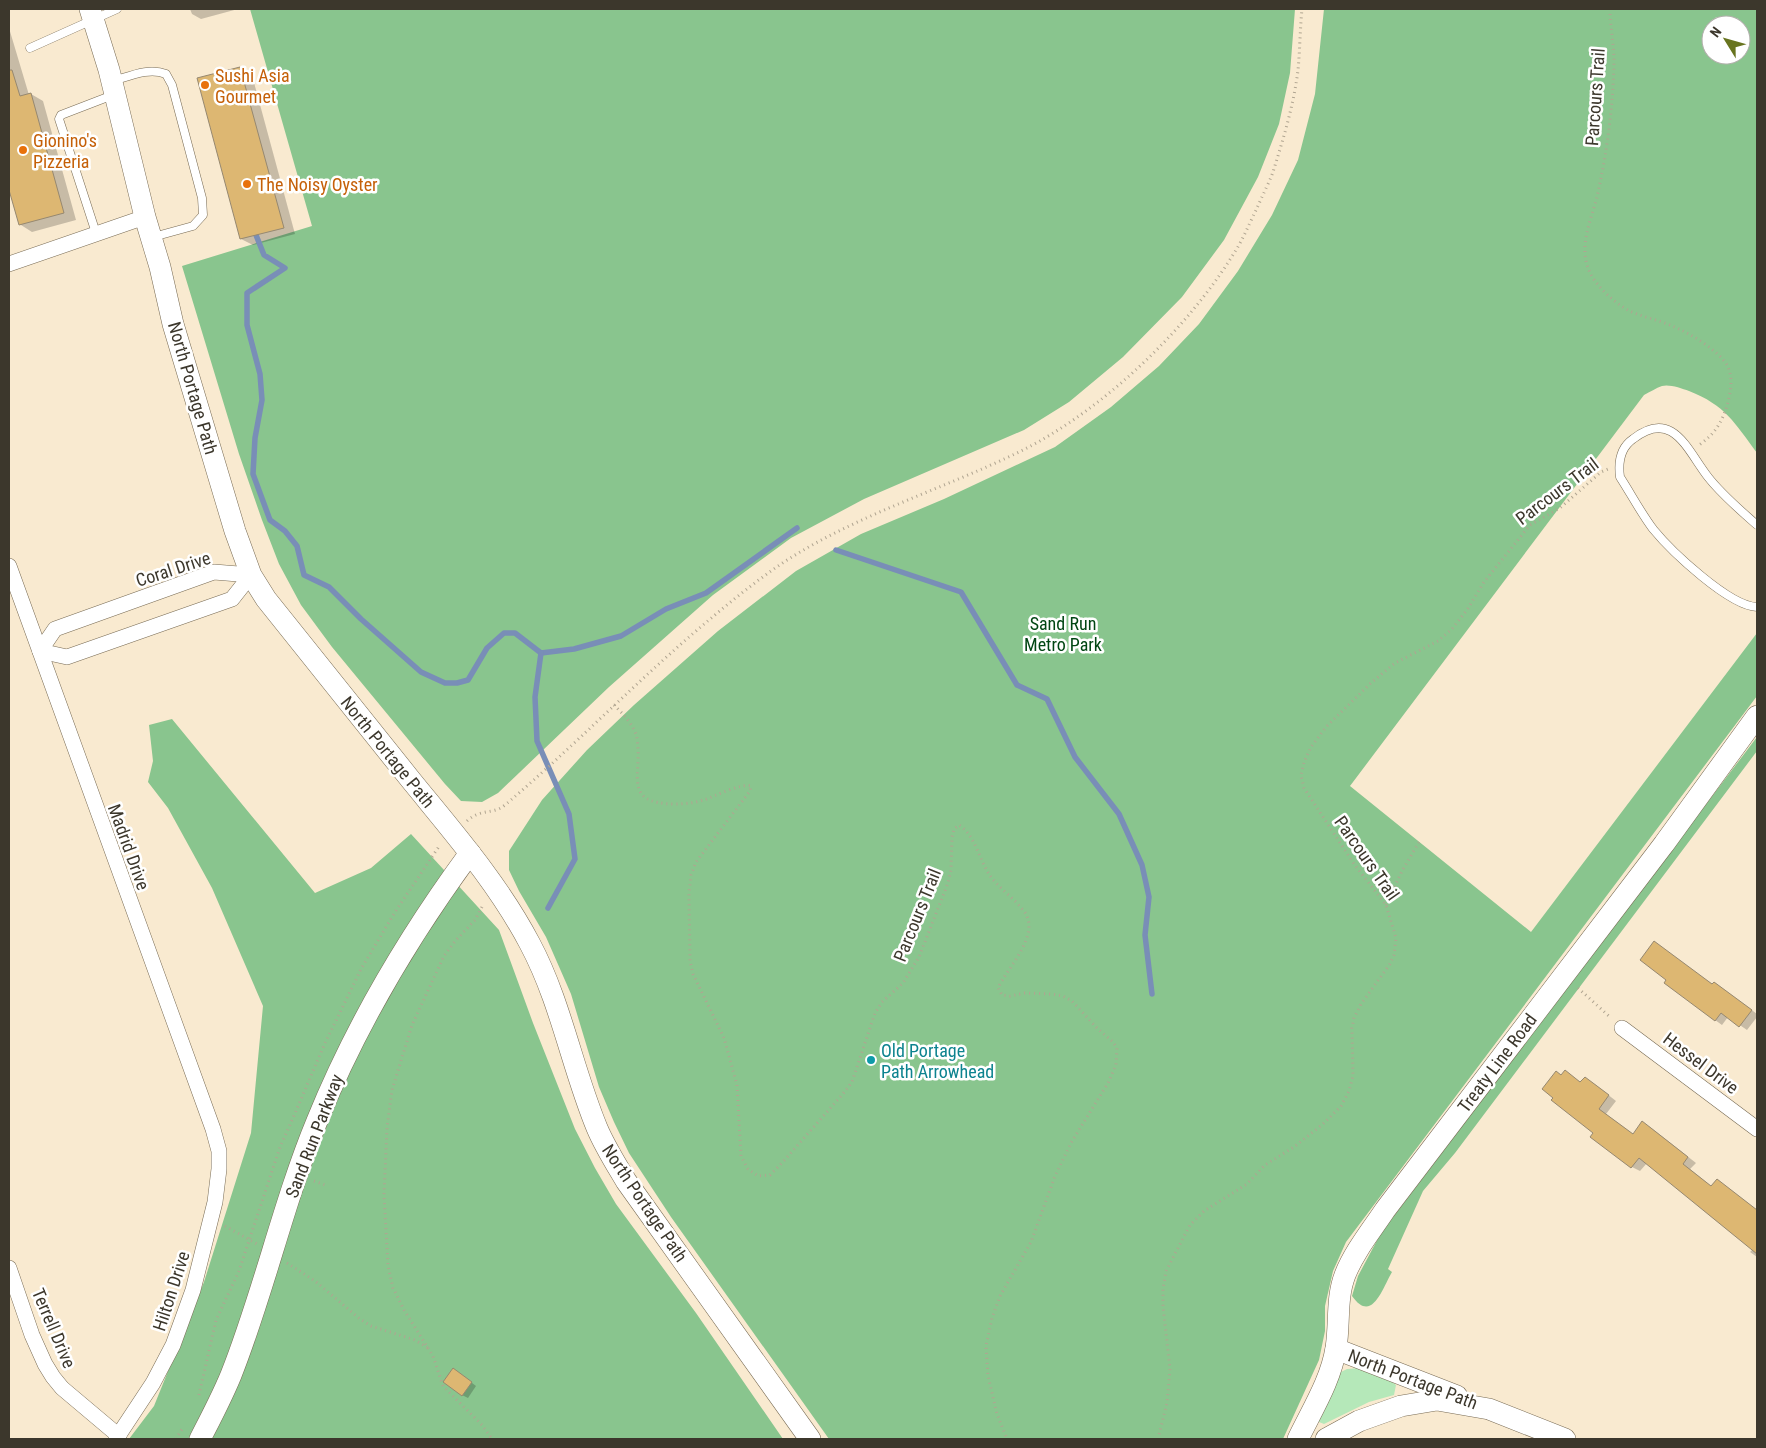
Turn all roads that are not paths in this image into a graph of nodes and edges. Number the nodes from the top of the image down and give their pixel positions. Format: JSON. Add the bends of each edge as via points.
{"nodes":[{"id":1,"x":117,"y":9,"type":"edge"},
{"id":2,"x":92,"y":15,"type":"edge"},
{"id":3,"x":30,"y":48,"type":"dead end"},
{"id":4,"x":113,"y":88,"type":"junction"},
{"id":5,"x":145,"y":217,"type":"junction"},
{"id":6,"x":96,"y":234,"type":"junction"},
{"id":7,"x":151,"y":237,"type":"junction"},
{"id":8,"x":9,"y":264,"type":"edge"},
{"id":9,"x":1757,"y":525,"type":"edge"},
{"id":10,"x":9,"y":566,"type":"edge"},
{"id":11,"x":251,"y":575,"type":"junction"},
{"id":12,"x":1757,"y":607,"type":"edge"},
{"id":13,"x":40,"y":651,"type":"junction"},
{"id":14,"x":1757,"y":716,"type":"edge"},
{"id":15,"x":470,"y":853,"type":"junction"},
{"id":16,"x":1622,"y":1028,"type":"road end"},
{"id":17,"x":1757,"y":1129,"type":"edge"},
{"id":18,"x":216,"y":1140,"type":"joint"},
{"id":19,"x":9,"y":1268,"type":"edge"},
{"id":20,"x":1336,"y":1349,"type":"junction"},
{"id":21,"x":1489,"y":1409,"type":"junction"},
{"id":22,"x":117,"y":1438,"type":"edge"},
{"id":23,"x":200,"y":1439,"type":"edge"},
{"id":24,"x":810,"y":1439,"type":"edge"},
{"id":25,"x":1298,"y":1439,"type":"edge"},
{"id":26,"x":1326,"y":1439,"type":"edge"},
{"id":27,"x":1565,"y":1439,"type":"edge"}],
"edges":[{"from":1,"to":2,"type":"lane"},
{"from":2,"to":3,"type":"lane"},
{"from":2,"to":4,"type":"main road","name":"North Portage Path"},
{"from":4,"to":5,"type":"main road","name":"North Portage Path"},
{"from":4,"to":6,"type":"lane","via":[[62,114],[59,119]]},
{"from":4,"to":7,"type":"lane","via":[[142,72],[157,70],[166,74],[172,85],[202,198],[203,215],[193,226]]},
{"from":5,"to":6,"type":"street"},
{"from":5,"to":7,"type":"main road","name":"North Portage Path"},
{"from":6,"to":8,"type":"street"},
{"from":7,"to":11,"type":"main road","name":"North Portage Path","via":[[173,324]]},
{"from":9,"to":12,"type":"lane","via":[[1707,476],[1681,438],[1671,431],[1653,428],[1641,433],[1628,442],[1621,453],[1620,476],[1653,528],[1678,555],[1732,598]]},
{"from":10,"to":13,"type":"street","name":"Madrid Drive"},
{"from":11,"to":13,"type":"street","name":"Coral Drive","via":[[214,572],[195,578],[55,630]]},
{"from":11,"to":13,"type":"street","via":[[232,599],[67,657]]},
{"from":11,"to":15,"type":"main road","name":"North Portage Path","via":[[266,599]]},
{"from":13,"to":18,"type":"street","name":"Madrid Drive"},
{"from":14,"to":20,"type":"main road","name":"Treaty Line Road","via":[[1664,844],[1384,1210],[1344,1276]]},
{"from":15,"to":23,"type":"main road","name":"Sand Run Parkway","via":[[410,940],[346,1055],[317,1121],[232,1373]]},
{"from":15,"to":24,"type":"main road","name":"North Portage Path","via":[[508,905],[542,968],[591,1110],[610,1154]]},
{"from":16,"to":17,"type":"street","name":"Hessel Drive"},
{"from":18,"to":22,"type":"street","name":"Hilton Drive","via":[[219,1169],[215,1202],[193,1290],[173,1345]]},
{"from":19,"to":22,"type":"street","name":"Terrell Drive","via":[[32,1335],[53,1377]]},
{"from":20,"to":21,"type":"main road","name":"North Portage Path"},
{"from":20,"to":25,"type":"main road","name":"Treaty Line Road","via":[[1327,1379]]},
{"from":21,"to":26,"type":"main road","name":"North Portage Path","via":[[1437,1400],[1401,1406],[1360,1421]]},
{"from":21,"to":27,"type":"main road","name":"North Portage Path"}]}
